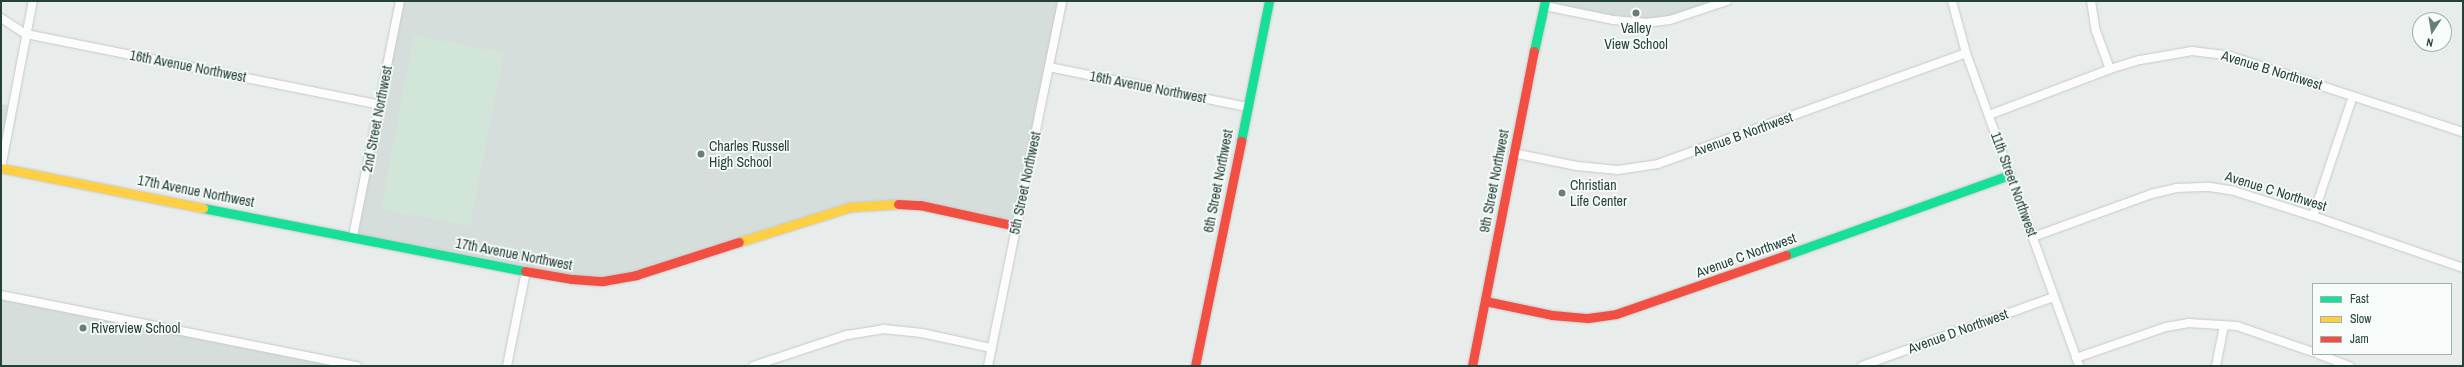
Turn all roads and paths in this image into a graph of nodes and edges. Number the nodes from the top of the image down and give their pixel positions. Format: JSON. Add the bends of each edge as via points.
{"nodes":[{"id":1,"x":33,"y":1,"type":"edge"},
{"id":2,"x":400,"y":1,"type":"edge"},
{"id":3,"x":1062,"y":1,"type":"edge"},
{"id":4,"x":1269,"y":1,"type":"edge"},
{"id":5,"x":1727,"y":1,"type":"edge"},
{"id":6,"x":1952,"y":1,"type":"edge"},
{"id":7,"x":2091,"y":1,"type":"edge"},
{"id":8,"x":1545,"y":3,"type":"edge"},
{"id":9,"x":1,"y":18,"type":"edge"},
{"id":10,"x":26,"y":34,"type":"junction"},
{"id":11,"x":1966,"y":53,"type":"junction"},
{"id":12,"x":1050,"y":67,"type":"junction"},
{"id":13,"x":2110,"y":69,"type":"junction"},
{"id":14,"x":2353,"y":96,"type":"junction"},
{"id":15,"x":380,"y":105,"type":"junction"},
{"id":16,"x":1247,"y":107,"type":"junction"},
{"id":17,"x":1989,"y":116,"type":"junction"},
{"id":18,"x":2463,"y":132,"type":"edge"},
{"id":19,"x":1513,"y":153,"type":"junction"},
{"id":20,"x":1,"y":168,"type":"edge"},
{"id":21,"x":2009,"y":175,"type":"junction"},
{"id":22,"x":2313,"y":216,"type":"junction"},
{"id":23,"x":1016,"y":226,"type":"junction"},
{"id":24,"x":354,"y":236,"type":"junction"},
{"id":25,"x":2033,"y":237,"type":"junction"},
{"id":26,"x":2463,"y":268,"type":"edge"},
{"id":27,"x":526,"y":271,"type":"junction"},
{"id":28,"x":1,"y":295,"type":"edge"},
{"id":29,"x":2054,"y":297,"type":"junction"},
{"id":30,"x":1485,"y":301,"type":"junction"},
{"id":31,"x":2224,"y":326,"type":"junction"},
{"id":32,"x":992,"y":348,"type":"junction"},
{"id":33,"x":2312,"y":352,"type":"edge"},
{"id":34,"x":2321,"y":355,"type":"edge"},
{"id":35,"x":2078,"y":362,"type":"edge"},
{"id":36,"x":357,"y":366,"type":"edge"},
{"id":37,"x":507,"y":366,"type":"edge"},
{"id":38,"x":753,"y":366,"type":"edge"},
{"id":39,"x":988,"y":366,"type":"edge"},
{"id":40,"x":1195,"y":366,"type":"edge"},
{"id":41,"x":1472,"y":366,"type":"edge"},
{"id":42,"x":1862,"y":366,"type":"edge"},
{"id":43,"x":2216,"y":366,"type":"edge"},
{"id":44,"x":2350,"y":366,"type":"edge"}],
"edges":[{"from":1,"to":10,"type":"street"},
{"from":2,"to":15,"type":"street","name":"2nd Street Northwest"},
{"from":3,"to":12,"type":"street","name":"5th Street Northwest"},
{"from":4,"to":16,"type":"street","name":"6th Street Northwest"},
{"from":5,"to":8,"type":"street","via":[[1670,20],[1645,23],[1613,20]]},
{"from":6,"to":11,"type":"street","name":"11th Street Northwest"},
{"from":7,"to":13,"type":"street","via":[[2096,31]]},
{"from":8,"to":19,"type":"street","name":"9th Street Northwest"},
{"from":9,"to":10,"type":"street","name":"16th Avenue Northwest"},
{"from":10,"to":15,"type":"street","name":"16th Avenue Northwest"},
{"from":10,"to":20,"type":"street"},
{"from":11,"to":17,"type":"street","name":"11th Street Northwest"},
{"from":11,"to":19,"type":"street","name":"Avenue B Northwest","via":[[1658,164],[1611,169],[1577,166]]},
{"from":12,"to":16,"type":"street","name":"16th Avenue Northwest"},
{"from":12,"to":23,"type":"street","name":"5th Street Northwest"},
{"from":13,"to":14,"type":"street","name":"Avenue B Northwest","via":[[2174,52],[2210,52],[2230,56]]},
{"from":13,"to":17,"type":"street","name":"Avenue B Northwest"},
{"from":14,"to":18,"type":"street","name":"Avenue B Northwest"},
{"from":14,"to":22,"type":"street"},
{"from":15,"to":24,"type":"street","name":"2nd Street Northwest"},
{"from":16,"to":40,"type":"street","name":"6th Street Northwest"},
{"from":17,"to":21,"type":"street","name":"11th Street Northwest"},
{"from":19,"to":30,"type":"street","name":"9th Street Northwest"},
{"from":20,"to":24,"type":"street","name":"17th Avenue Northwest"},
{"from":21,"to":25,"type":"street","name":"11th Street Northwest"},
{"from":21,"to":30,"type":"street","name":"Avenue C Northwest","via":[[1616,314],[1588,318]]},
{"from":22,"to":25,"type":"street","name":"Avenue C Northwest","via":[[2234,191],[2210,187],[2176,188],[2151,194]]},
{"from":22,"to":26,"type":"street","name":"Avenue C Northwest"},
{"from":23,"to":27,"type":"street","name":"17th Avenue Northwest","via":[[920,206],[884,203],[850,207],[636,275],[603,282]]},
{"from":23,"to":32,"type":"street","name":"5th Street Northwest"},
{"from":24,"to":27,"type":"street","name":"17th Avenue Northwest"},
{"from":25,"to":29,"type":"street","name":"11th Street Northwest"},
{"from":27,"to":37,"type":"street"},
{"from":28,"to":36,"type":"street"},
{"from":29,"to":35,"type":"street","name":"11th Street Northwest"},
{"from":29,"to":42,"type":"street","name":"Avenue D Northwest"},
{"from":30,"to":41,"type":"street","name":"9th Street Northwest"},
{"from":31,"to":33,"type":"street","via":[[2236,326]]},
{"from":31,"to":35,"type":"street","via":[[2189,323],[2166,327]]},
{"from":31,"to":43,"type":"street"},
{"from":32,"to":38,"type":"street","via":[[922,333],[883,329],[847,335]]},
{"from":32,"to":39,"type":"street","name":"5th Street Northwest"},
{"from":34,"to":44,"type":"street"}]}
